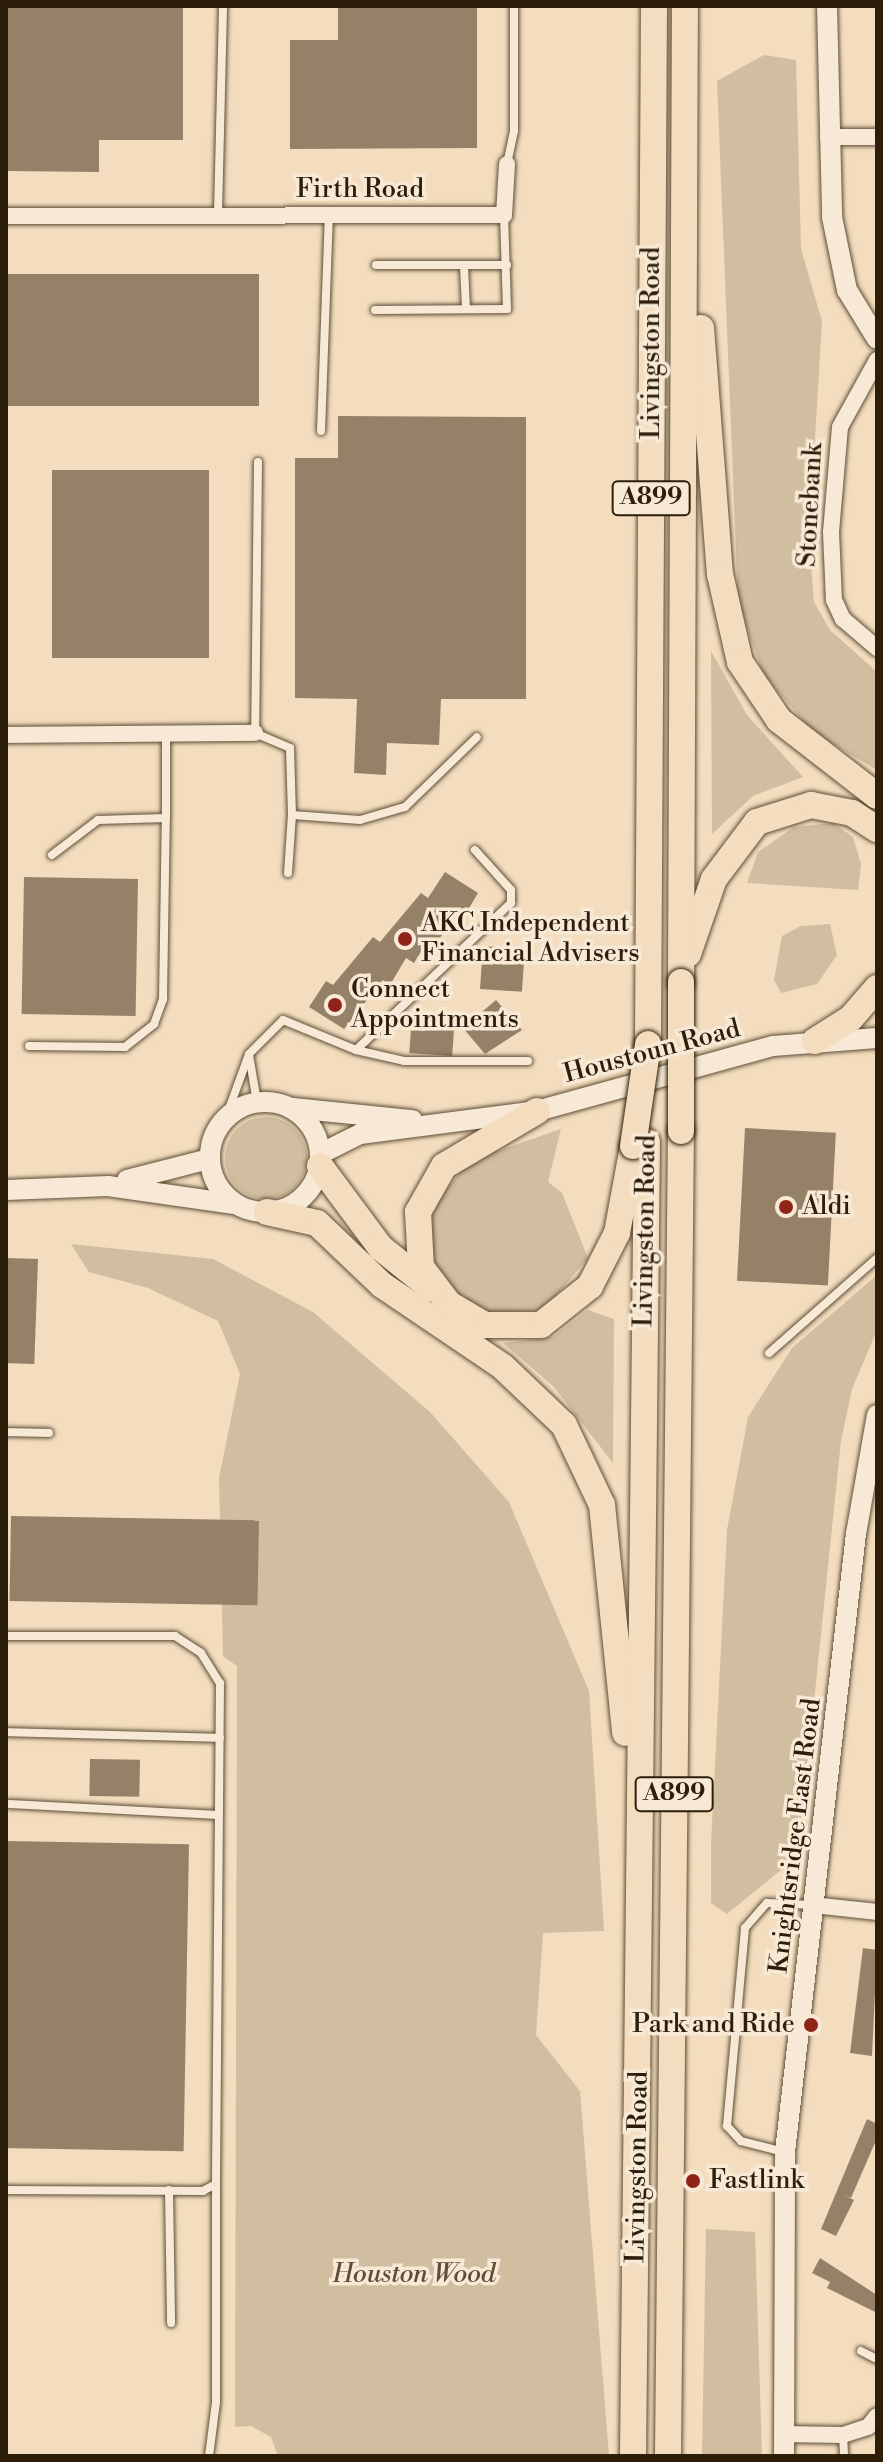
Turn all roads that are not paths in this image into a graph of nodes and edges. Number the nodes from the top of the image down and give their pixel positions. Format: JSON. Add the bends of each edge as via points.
{"nodes":[{"id":1,"x":223,"y":6,"type":"edge"},
{"id":2,"x":514,"y":6,"type":"edge"},
{"id":3,"x":654,"y":6,"type":"edge"},
{"id":4,"x":685,"y":6,"type":"edge"},
{"id":5,"x":827,"y":6,"type":"edge"},
{"id":6,"x":686,"y":125,"type":"junction"},
{"id":7,"x":828,"y":137,"type":"junction"},
{"id":8,"x":877,"y":137,"type":"edge"},
{"id":9,"x":507,"y":164,"type":"joint"},
{"id":10,"x":218,"y":213,"type":"junction"},
{"id":11,"x":329,"y":214,"type":"junction"},
{"id":12,"x":504,"y":215,"type":"junction"},
{"id":13,"x":6,"y":216,"type":"edge"},
{"id":14,"x":376,"y":265,"type":"dead end"},
{"id":15,"x":507,"y":265,"type":"junction"},
{"id":16,"x":464,"y":266,"type":"junction"},
{"id":17,"x":466,"y":309,"type":"junction"},
{"id":18,"x":375,"y":310,"type":"dead end"},
{"id":19,"x":877,"y":339,"type":"edge"},
{"id":20,"x":877,"y":360,"type":"edge"},
{"id":21,"x":321,"y":431,"type":"dead end"},
{"id":22,"x":258,"y":462,"type":"dead end"},
{"id":23,"x":876,"y":646,"type":"edge"},
{"id":24,"x":255,"y":733,"type":"junction"},
{"id":25,"x":6,"y":735,"type":"edge"},
{"id":26,"x":166,"y":735,"type":"junction"},
{"id":27,"x":477,"y":737,"type":"dead end"},
{"id":28,"x":877,"y":796,"type":"edge"},
{"id":29,"x":292,"y":815,"type":"junction"},
{"id":30,"x":166,"y":818,"type":"junction"},
{"id":31,"x":877,"y":829,"type":"edge"},
{"id":32,"x":475,"y":850,"type":"dead end"},
{"id":33,"x":52,"y":855,"type":"dead end"},
{"id":34,"x":288,"y":873,"type":"dead end"},
{"id":35,"x":681,"y":978,"type":"junction"},
{"id":36,"x":877,"y":988,"type":"edge"},
{"id":37,"x":877,"y":1038,"type":"edge"},
{"id":38,"x":815,"y":1041,"type":"junction"},
{"id":39,"x":29,"y":1046,"type":"dead end"},
{"id":40,"x":356,"y":1050,"type":"junction"},
{"id":41,"x":249,"y":1054,"type":"junction"},
{"id":42,"x":528,"y":1061,"type":"dead end"},
{"id":43,"x":257,"y":1102,"type":"junction"},
{"id":44,"x":289,"y":1107,"type":"junction"},
{"id":45,"x":537,"y":1111,"type":"junction"},
{"id":46,"x":226,"y":1117,"type":"junction"},
{"id":47,"x":442,"y":1125,"type":"junction"},
{"id":48,"x":640,"y":1144,"type":"junction"},
{"id":49,"x":209,"y":1159,"type":"junction"},
{"id":50,"x":320,"y":1160,"type":"junction"},
{"id":51,"x":108,"y":1186,"type":"junction"},
{"id":52,"x":6,"y":1190,"type":"edge"},
{"id":53,"x":237,"y":1205,"type":"junction"},
{"id":54,"x":267,"y":1212,"type":"junction"},
{"id":55,"x":877,"y":1258,"type":"edge"},
{"id":56,"x":438,"y":1293,"type":"junction"},
{"id":57,"x":769,"y":1353,"type":"dead end"},
{"id":58,"x":877,"y":1415,"type":"edge"},
{"id":59,"x":6,"y":1432,"type":"edge"},
{"id":60,"x":49,"y":1433,"type":"dead end"},
{"id":61,"x":871,"y":1480,"type":"edge"},
{"id":62,"x":6,"y":1636,"type":"edge"},
{"id":63,"x":6,"y":1732,"type":"edge"},
{"id":64,"x":220,"y":1738,"type":"junction"},
{"id":65,"x":9,"y":1804,"type":"dead end"},
{"id":66,"x":219,"y":1815,"type":"junction"},
{"id":67,"x":813,"y":1905,"type":"junction"},
{"id":68,"x":877,"y":1912,"type":"edge"},
{"id":69,"x":642,"y":1940,"type":"junction"},
{"id":70,"x":785,"y":2152,"type":"junction"},
{"id":71,"x":216,"y":2184,"type":"junction"},
{"id":72,"x":6,"y":2190,"type":"edge"},
{"id":73,"x":169,"y":2190,"type":"junction"},
{"id":74,"x":171,"y":2323,"type":"dead end"},
{"id":75,"x":861,"y":2351,"type":"dead end"},
{"id":76,"x":877,"y":2359,"type":"edge"},
{"id":77,"x":877,"y":2416,"type":"edge"},
{"id":78,"x":782,"y":2434,"type":"junction"},
{"id":79,"x":843,"y":2435,"type":"junction"},
{"id":80,"x":209,"y":2456,"type":"edge"},
{"id":81,"x":633,"y":2456,"type":"edge"},
{"id":82,"x":668,"y":2456,"type":"edge"},
{"id":83,"x":784,"y":2456,"type":"edge"},
{"id":84,"x":844,"y":2456,"type":"edge"}],
"edges":[{"from":1,"to":10,"type":"lane"},
{"from":2,"to":9,"type":"lane","via":[[514,131]]},
{"from":3,"to":48,"type":"main road","name":"Livingston Road","number":"A899","bridge":true,"via":[[648,1044]]},
{"from":4,"to":6,"type":"main road","name":"Livingston Road","number":"A899"},
{"from":5,"to":7,"type":"street"},
{"from":6,"to":28,"type":"main road","via":[[711,483],[732,637],[758,694],[779,720]]},
{"from":6,"to":35,"type":"main road","name":"Livingston Road","number":"A899"},
{"from":7,"to":8,"type":"street"},
{"from":7,"to":19,"type":"street","via":[[832,217],[847,290]]},
{"from":9,"to":12,"type":"street"},
{"from":10,"to":11,"type":"street","name":"Firth Road"},
{"from":10,"to":13,"type":"street","name":"Firth Road"},
{"from":11,"to":12,"type":"street","name":"Firth Road"},
{"from":11,"to":21,"type":"lane"},
{"from":12,"to":15,"type":"lane"},
{"from":14,"to":16,"type":"lane"},
{"from":15,"to":16,"type":"lane"},
{"from":15,"to":17,"type":"lane","via":[[507,309]]},
{"from":16,"to":17,"type":"lane"},
{"from":17,"to":18,"type":"lane"},
{"from":20,"to":23,"type":"street","name":"Stonebank","via":[[840,427],[831,532],[834,600],[843,619]]},
{"from":22,"to":24,"type":"lane"},
{"from":24,"to":26,"type":"street"},
{"from":24,"to":29,"type":"lane","via":[[274,736],[290,748]]},
{"from":25,"to":26,"type":"street"},
{"from":26,"to":30,"type":"lane"},
{"from":27,"to":29,"type":"lane","via":[[405,807],[360,820]]},
{"from":29,"to":34,"type":"lane"},
{"from":30,"to":33,"type":"lane","via":[[98,820]]},
{"from":30,"to":39,"type":"lane","via":[[163,999],[154,1024],[125,1047]]},
{"from":31,"to":35,"type":"main road","via":[[852,813],[811,805],[757,822],[714,879]]},
{"from":32,"to":40,"type":"lane","via":[[511,890],[511,903]]},
{"from":35,"to":82,"type":"main road","name":"Livingston Road","number":"A899","bridge":true},
{"from":36,"to":38,"type":"main road","via":[[851,1018]]},
{"from":37,"to":38,"type":"street","name":"Houstoun Road"},
{"from":38,"to":45,"type":"street","name":"Houstoun Road","via":[[743,1053]]},
{"from":40,"to":41,"type":"lane","via":[[283,1020]]},
{"from":40,"to":42,"type":"lane","via":[[450,1064]]},
{"from":41,"to":43,"type":"lane"},
{"from":41,"to":46,"type":"lane"},
{"from":43,"to":44,"type":"street"},
{"from":43,"to":46,"type":"street"},
{"from":44,"to":47,"type":"street","name":"Houstoun Road"},
{"from":44,"to":50,"type":"street","via":[[311,1126]]},
{"from":45,"to":47,"type":"street","name":"Houstoun Road"},
{"from":45,"to":56,"type":"main road","via":[[444,1166],[428,1188],[418,1212],[417,1244],[421,1267]]},
{"from":46,"to":49,"type":"street"},
{"from":47,"to":50,"type":"street","name":"Houstoun Road","via":[[360,1134]]},
{"from":48,"to":56,"type":"main road","via":[[611,1251],[590,1286],[560,1315],[541,1325],[493,1327]]},
{"from":48,"to":69,"type":"main road","name":"Livingston Road","number":"A899"},
{"from":49,"to":51,"type":"street"},
{"from":49,"to":53,"type":"street","via":[[217,1185]]},
{"from":50,"to":54,"type":"street","via":[[307,1193]]},
{"from":50,"to":56,"type":"main road","via":[[381,1248]]},
{"from":51,"to":52,"type":"street"},
{"from":51,"to":53,"type":"street"},
{"from":53,"to":54,"type":"street"},
{"from":54,"to":69,"type":"main road","via":[[317,1223],[404,1303],[530,1389],[579,1445],[602,1505],[615,1589]]},
{"from":55,"to":57,"type":"lane"},
{"from":58,"to":61,"type":"street","name":"Knightsridge East Road"},
{"from":59,"to":60,"type":"lane"},
{"from":61,"to":67,"type":"street","name":"Knightsridge East Road"},
{"from":62,"to":64,"type":"lane","via":[[175,1636],[201,1653],[220,1683]]},
{"from":63,"to":64,"type":"lane"},
{"from":64,"to":66,"type":"lane"},
{"from":65,"to":66,"type":"lane"},
{"from":66,"to":71,"type":"lane"},
{"from":67,"to":68,"type":"street"},
{"from":67,"to":70,"type":"street","name":"Knightsridge East Road"},
{"from":67,"to":70,"type":"lane","via":[[767,1903],[745,1928],[727,2126],[741,2141]]},
{"from":69,"to":81,"type":"main road","name":"Livingston Road","number":"A899"},
{"from":70,"to":78,"type":"street","name":"Knightsridge East Road"},
{"from":71,"to":73,"type":"lane","via":[[203,2191]]},
{"from":71,"to":80,"type":"lane","via":[[216,2402]]},
{"from":72,"to":73,"type":"lane"},
{"from":73,"to":74,"type":"lane"},
{"from":75,"to":76,"type":"lane"},
{"from":77,"to":79,"type":"street","via":[[868,2427]]},
{"from":78,"to":79,"type":"street"},
{"from":78,"to":83,"type":"street","name":"Knightsridge East Road"},
{"from":79,"to":84,"type":"lane"}]}
